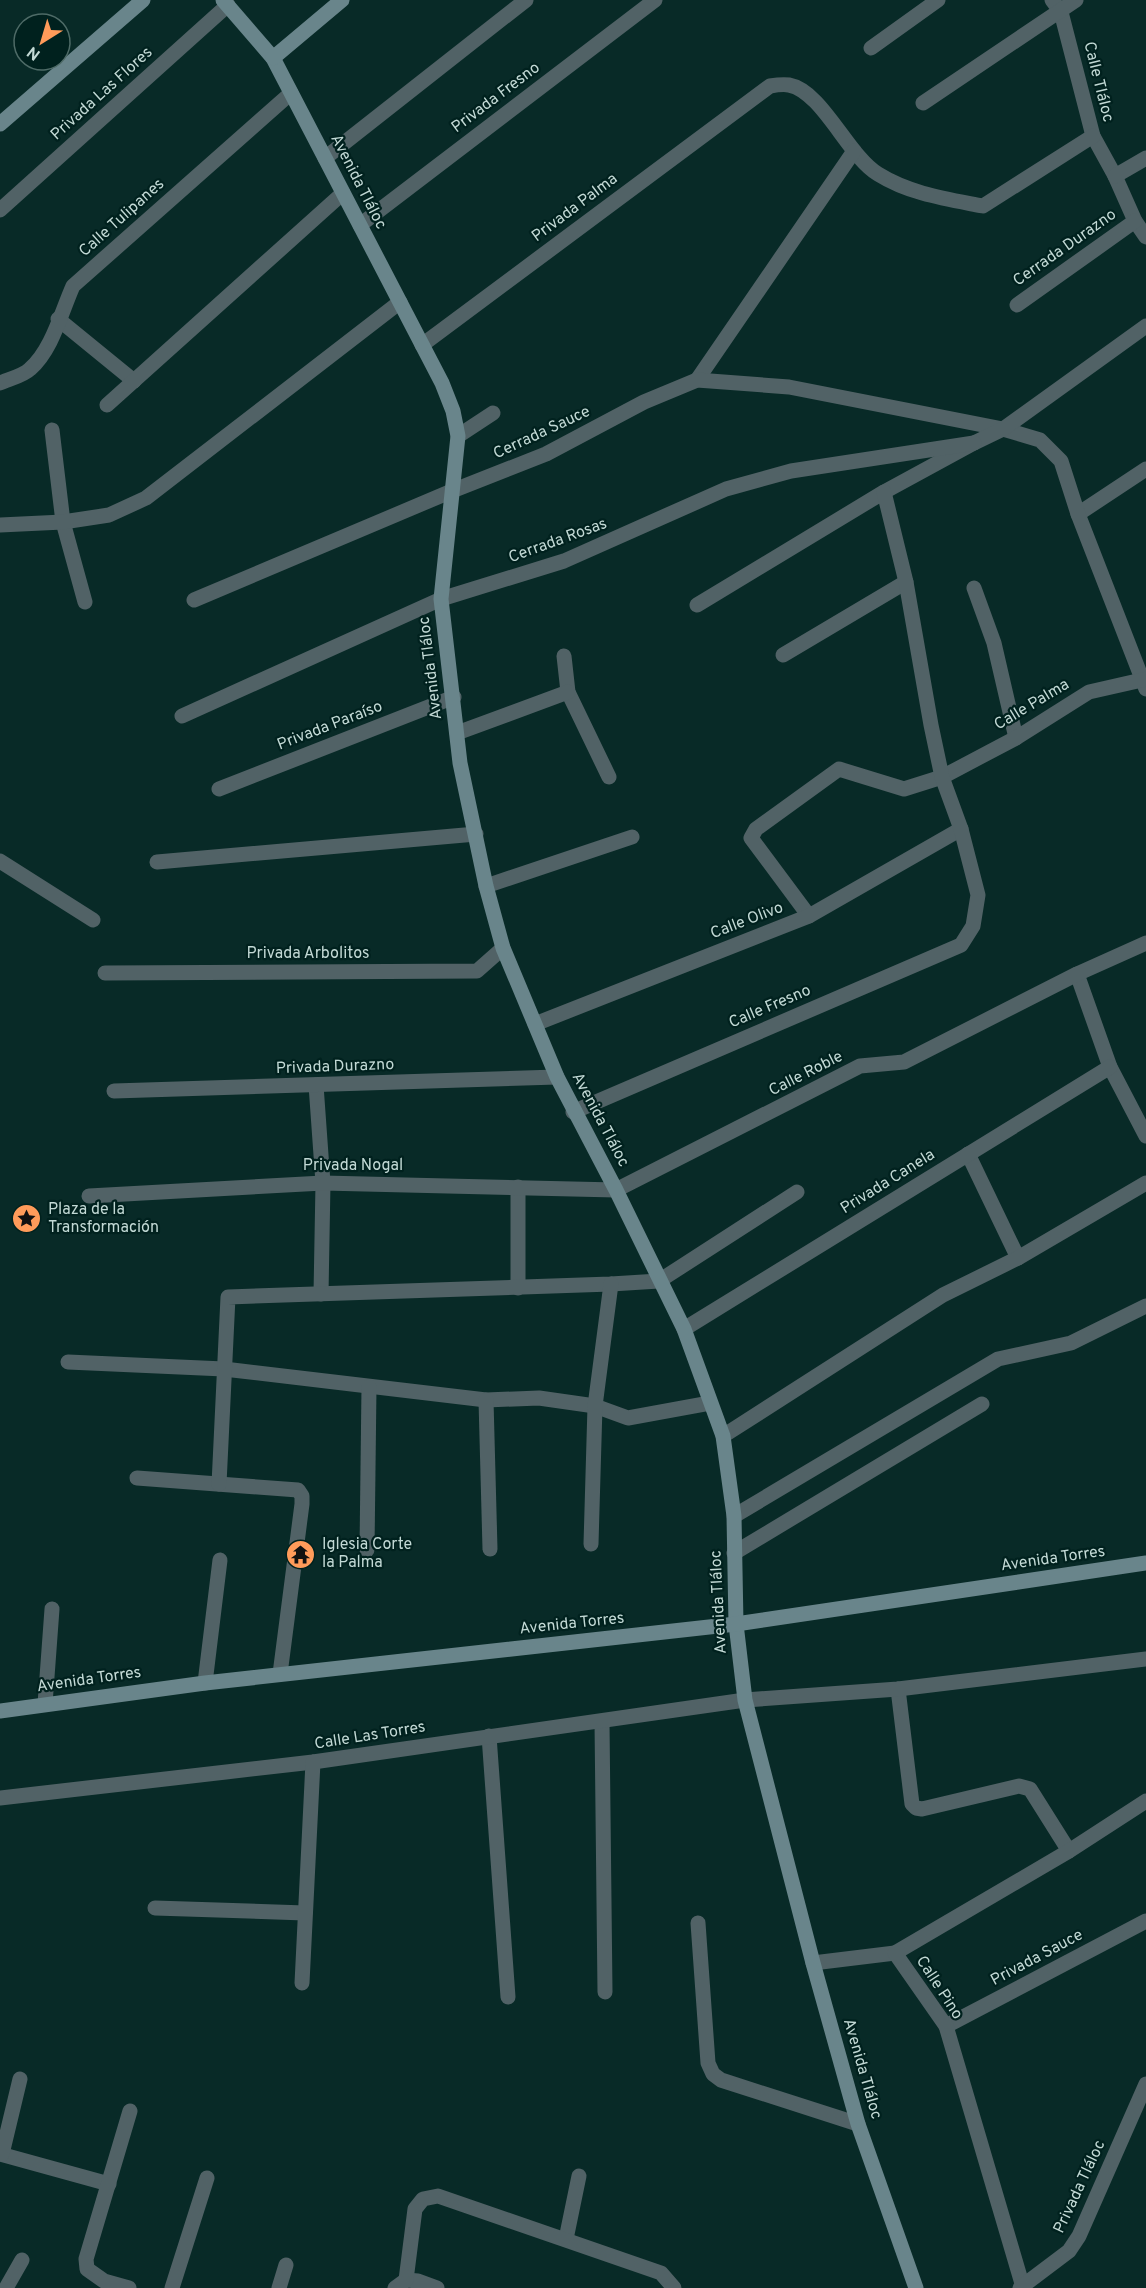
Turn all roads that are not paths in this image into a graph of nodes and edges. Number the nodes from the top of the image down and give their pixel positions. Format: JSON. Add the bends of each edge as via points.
{"nodes":[{"id":1,"x":142,"y":0,"type":"edge"},
{"id":2,"x":342,"y":0,"type":"edge"},
{"id":3,"x":526,"y":0,"type":"edge"},
{"id":4,"x":655,"y":0,"type":"edge"},
{"id":5,"x":938,"y":0,"type":"edge"},
{"id":6,"x":1076,"y":0,"type":"edge"},
{"id":7,"x":226,"y":3,"type":"edge"},
{"id":8,"x":1056,"y":6,"type":"edge"},
{"id":9,"x":871,"y":48,"type":"dead end"},
{"id":10,"x":273,"y":58,"type":"junction"},
{"id":11,"x":291,"y":93,"type":"junction"},
{"id":12,"x":923,"y":103,"type":"dead end"},
{"id":13,"x":0,"y":124,"type":"edge"},
{"id":14,"x":1093,"y":135,"type":"junction"},
{"id":15,"x":854,"y":151,"type":"junction"},
{"id":16,"x":325,"y":158,"type":"junction"},
{"id":17,"x":1146,"y":158,"type":"edge"},
{"id":18,"x":1115,"y":176,"type":"junction"},
{"id":19,"x":343,"y":193,"type":"junction"},
{"id":20,"x":0,"y":210,"type":"edge"},
{"id":21,"x":1135,"y":221,"type":"junction"},
{"id":22,"x":360,"y":225,"type":"junction"},
{"id":23,"x":1146,"y":237,"type":"edge"},
{"id":24,"x":400,"y":302,"type":"junction"},
{"id":25,"x":1017,"y":304,"type":"dead end"},
{"id":26,"x":58,"y":319,"type":"junction"},
{"id":27,"x":1146,"y":326,"type":"edge"},
{"id":28,"x":422,"y":345,"type":"junction"},
{"id":29,"x":697,"y":380,"type":"junction"},
{"id":30,"x":134,"y":381,"type":"junction"},
{"id":31,"x":0,"y":383,"type":"edge"},
{"id":32,"x":107,"y":405,"type":"dead end"},
{"id":33,"x":494,"y":413,"type":"dead end"},
{"id":34,"x":1004,"y":429,"type":"junction"},
{"id":35,"x":52,"y":430,"type":"dead end"},
{"id":36,"x":458,"y":436,"type":"junction"},
{"id":37,"x":974,"y":442,"type":"junction"},
{"id":38,"x":1146,"y":468,"type":"edge"},
{"id":39,"x":452,"y":491,"type":"junction"},
{"id":40,"x":884,"y":492,"type":"junction"},
{"id":41,"x":1078,"y":514,"type":"junction"},
{"id":42,"x":63,"y":522,"type":"junction"},
{"id":43,"x":0,"y":525,"type":"edge"},
{"id":44,"x":906,"y":582,"type":"junction"},
{"id":45,"x":974,"y":588,"type":"dead end"},
{"id":46,"x":441,"y":599,"type":"junction"},
{"id":47,"x":194,"y":600,"type":"dead end"},
{"id":48,"x":85,"y":602,"type":"dead end"},
{"id":49,"x":697,"y":605,"type":"dead end"},
{"id":50,"x":783,"y":655,"type":"dead end"},
{"id":51,"x":564,"y":656,"type":"dead end"},
{"id":52,"x":1145,"y":683,"type":"edge"},
{"id":53,"x":568,"y":692,"type":"junction"},
{"id":54,"x":454,"y":697,"type":"junction"},
{"id":55,"x":182,"y":716,"type":"dead end"},
{"id":56,"x":457,"y":733,"type":"junction"},
{"id":57,"x":1016,"y":738,"type":"junction"},
{"id":58,"x":609,"y":777,"type":"dead end"},
{"id":59,"x":942,"y":777,"type":"junction"},
{"id":60,"x":219,"y":789,"type":"dead end"},
{"id":61,"x":961,"y":829,"type":"junction"},
{"id":62,"x":476,"y":834,"type":"junction"},
{"id":63,"x":632,"y":837,"type":"dead end"},
{"id":64,"x":0,"y":861,"type":"edge"},
{"id":65,"x":157,"y":862,"type":"dead end"},
{"id":66,"x":486,"y":886,"type":"junction"},
{"id":67,"x":809,"y":916,"type":"junction"},
{"id":68,"x":93,"y":920,"type":"dead end"},
{"id":69,"x":1146,"y":943,"type":"edge"},
{"id":70,"x":503,"y":948,"type":"junction"},
{"id":71,"x":105,"y":973,"type":"dead end"},
{"id":72,"x":1077,"y":974,"type":"junction"},
{"id":73,"x":535,"y":1024,"type":"junction"},
{"id":74,"x":1110,"y":1066,"type":"junction"},
{"id":75,"x":557,"y":1077,"type":"junction"},
{"id":76,"x":316,"y":1085,"type":"junction"},
{"id":77,"x":114,"y":1091,"type":"dead end"},
{"id":78,"x":573,"y":1112,"type":"junction"},
{"id":79,"x":1146,"y":1136,"type":"edge"},
{"id":80,"x":969,"y":1154,"type":"junction"},
{"id":81,"x":323,"y":1183,"type":"junction"},
{"id":82,"x":1146,"y":1183,"type":"edge"},
{"id":83,"x":518,"y":1186,"type":"junction"},
{"id":84,"x":616,"y":1190,"type":"junction"},
{"id":85,"x":797,"y":1192,"type":"dead end"},
{"id":86,"x":89,"y":1196,"type":"dead end"},
{"id":87,"x":1018,"y":1258,"type":"junction"},
{"id":88,"x":659,"y":1281,"type":"junction"},
{"id":89,"x":611,"y":1284,"type":"junction"},
{"id":90,"x":518,"y":1288,"type":"junction"},
{"id":91,"x":321,"y":1294,"type":"junction"},
{"id":92,"x":1146,"y":1306,"type":"edge"},
{"id":93,"x":684,"y":1329,"type":"junction"},
{"id":94,"x":69,"y":1362,"type":"dead end"},
{"id":95,"x":224,"y":1369,"type":"junction"},
{"id":96,"x":369,"y":1387,"type":"junction"},
{"id":97,"x":486,"y":1400,"type":"junction"},
{"id":98,"x":710,"y":1403,"type":"junction"},
{"id":99,"x":982,"y":1404,"type":"dead end"},
{"id":100,"x":595,"y":1406,"type":"junction"},
{"id":101,"x":723,"y":1436,"type":"junction"},
{"id":102,"x":137,"y":1479,"type":"dead end"},
{"id":103,"x":219,"y":1484,"type":"junction"},
{"id":104,"x":734,"y":1516,"type":"junction"},
{"id":105,"x":591,"y":1544,"type":"dead end"},
{"id":106,"x":490,"y":1549,"type":"dead end"},
{"id":107,"x":367,"y":1550,"type":"dead end"},
{"id":108,"x":734,"y":1552,"type":"junction"},
{"id":109,"x":220,"y":1560,"type":"dead end"},
{"id":110,"x":1146,"y":1563,"type":"edge"},
{"id":111,"x":52,"y":1609,"type":"dead end"},
{"id":112,"x":736,"y":1624,"type":"junction"},
{"id":113,"x":1146,"y":1659,"type":"edge"},
{"id":114,"x":280,"y":1674,"type":"junction"},
{"id":115,"x":206,"y":1683,"type":"junction"},
{"id":116,"x":898,"y":1689,"type":"junction"},
{"id":117,"x":745,"y":1700,"type":"junction"},
{"id":118,"x":45,"y":1704,"type":"junction"},
{"id":119,"x":0,"y":1711,"type":"edge"},
{"id":120,"x":602,"y":1722,"type":"junction"},
{"id":121,"x":489,"y":1736,"type":"junction"},
{"id":122,"x":313,"y":1762,"type":"junction"},
{"id":123,"x":0,"y":1798,"type":"edge"},
{"id":124,"x":1146,"y":1801,"type":"edge"},
{"id":125,"x":1069,"y":1851,"type":"junction"},
{"id":126,"x":155,"y":1908,"type":"dead end"},
{"id":127,"x":305,"y":1913,"type":"junction"},
{"id":128,"x":1146,"y":1921,"type":"edge"},
{"id":129,"x":698,"y":1923,"type":"dead end"},
{"id":130,"x":895,"y":1953,"type":"junction"},
{"id":131,"x":813,"y":1963,"type":"junction"},
{"id":132,"x":302,"y":1983,"type":"dead end"},
{"id":133,"x":606,"y":1992,"type":"dead end"},
{"id":134,"x":508,"y":1997,"type":"dead end"},
{"id":135,"x":946,"y":2026,"type":"junction"},
{"id":136,"x":20,"y":2079,"type":"dead end"},
{"id":137,"x":1146,"y":2084,"type":"edge"},
{"id":138,"x":130,"y":2111,"type":"dead end"},
{"id":139,"x":858,"y":2124,"type":"junction"},
{"id":140,"x":1,"y":2154,"type":"edge"},
{"id":141,"x":579,"y":2176,"type":"dead end"},
{"id":142,"x":207,"y":2178,"type":"dead end"},
{"id":143,"x":109,"y":2184,"type":"junction"},
{"id":144,"x":566,"y":2239,"type":"junction"},
{"id":145,"x":22,"y":2260,"type":"dead end"},
{"id":146,"x":286,"y":2265,"type":"dead end"},
{"id":147,"x":400,"y":2284,"type":"edge"},
{"id":148,"x":1022,"y":2287,"type":"edge"},
{"id":149,"x":6,"y":2288,"type":"edge"},
{"id":150,"x":129,"y":2288,"type":"edge"},
{"id":151,"x":172,"y":2288,"type":"edge"},
{"id":152,"x":279,"y":2288,"type":"edge"},
{"id":153,"x":438,"y":2288,"type":"edge"},
{"id":154,"x":674,"y":2288,"type":"edge"},
{"id":155,"x":916,"y":2288,"type":"edge"}],
"edges":[{"from":1,"to":13,"type":"main road"},
{"from":2,"to":10,"type":"main road"},
{"from":3,"to":16,"type":"street"},
{"from":4,"to":22,"type":"street","name":"Privada Fresno"},
{"from":5,"to":9,"type":"street"},
{"from":6,"to":8,"type":"street"},
{"from":7,"to":10,"type":"main road","name":"Avenida Tláloc"},
{"from":7,"to":20,"type":"street","name":"Privada Las Flores"},
{"from":8,"to":12,"type":"street"},
{"from":8,"to":14,"type":"street","name":"Calle Tláloc"},
{"from":10,"to":11,"type":"main road","name":"Avenida Tláloc"},
{"from":11,"to":16,"type":"main road","name":"Avenida Tláloc"},
{"from":11,"to":26,"type":"street","name":"Calle Tulipanes","via":[[73,286]]},
{"from":14,"to":15,"type":"street","name":"Privada Palma","via":[[983,206],[928,196],[878,174]]},
{"from":14,"to":18,"type":"street","name":"Calle Tláloc"},
{"from":15,"to":28,"type":"street","name":"Privada Palma","via":[[807,94],[789,85],[770,86]]},
{"from":15,"to":29,"type":"street"},
{"from":16,"to":19,"type":"main road","name":"Avenida Tláloc"},
{"from":17,"to":18,"type":"street"},
{"from":18,"to":21,"type":"street","name":"Calle Tláloc"},
{"from":19,"to":22,"type":"main road","name":"Avenida Tláloc"},
{"from":19,"to":30,"type":"street"},
{"from":21,"to":23,"type":"street","name":"Calle Tláloc"},
{"from":21,"to":25,"type":"street","name":"Cerrada Durazno"},
{"from":22,"to":24,"type":"main road","name":"Avenida Tláloc"},
{"from":24,"to":28,"type":"main road","name":"Avenida Tláloc"},
{"from":24,"to":42,"type":"street","via":[[146,498],[110,515]]},
{"from":26,"to":30,"type":"street"},
{"from":26,"to":31,"type":"street","name":"Calle Tulipanes","via":[[48,348],[29,371]]},
{"from":27,"to":34,"type":"street"},
{"from":28,"to":36,"type":"main road","name":"Avenida Tláloc","via":[[442,383]]},
{"from":29,"to":34,"type":"street","via":[[789,387]]},
{"from":29,"to":39,"type":"street","name":"Cerrada Sauce","via":[[644,402],[546,454]]},
{"from":30,"to":32,"type":"street"},
{"from":33,"to":36,"type":"street"},
{"from":34,"to":37,"type":"street"},
{"from":34,"to":41,"type":"street","via":[[1040,440],[1061,461]]},
{"from":35,"to":42,"type":"street"},
{"from":36,"to":39,"type":"main road","name":"Avenida Tláloc"},
{"from":37,"to":40,"type":"street"},
{"from":37,"to":46,"type":"street","name":"Cerrada Rosas","via":[[790,471],[726,489],[564,561]]},
{"from":38,"to":41,"type":"street"},
{"from":39,"to":46,"type":"main road","name":"Avenida Tláloc"},
{"from":39,"to":47,"type":"street","name":"Cerrada Sauce"},
{"from":40,"to":44,"type":"street"},
{"from":40,"to":49,"type":"street"},
{"from":41,"to":52,"type":"street"},
{"from":42,"to":43,"type":"street"},
{"from":42,"to":48,"type":"street"},
{"from":44,"to":50,"type":"street"},
{"from":44,"to":59,"type":"street"},
{"from":45,"to":57,"type":"street","via":[[994,644]]},
{"from":46,"to":54,"type":"main road","name":"Avenida Tláloc"},
{"from":46,"to":55,"type":"street","name":"Cerrada Rosas"},
{"from":51,"to":53,"type":"street"},
{"from":52,"to":57,"type":"street","name":"Calle Palma","via":[[1089,692]]},
{"from":53,"to":56,"type":"street"},
{"from":53,"to":58,"type":"street"},
{"from":54,"to":56,"type":"main road","name":"Avenida Tláloc"},
{"from":54,"to":60,"type":"street","name":"Privada Paraíso"},
{"from":56,"to":62,"type":"main road","name":"Avenida Tláloc"},
{"from":57,"to":59,"type":"street","name":"Calle Palma"},
{"from":59,"to":61,"type":"street"},
{"from":59,"to":67,"type":"street","name":"Calle Palma","via":[[904,789],[839,769],[756,829],[752,838],[756,846]]},
{"from":61,"to":67,"type":"street","name":"Calle Olivo"},
{"from":61,"to":78,"type":"street","name":"Calle Fresno","via":[[978,895],[973,926],[961,945]]},
{"from":62,"to":65,"type":"street"},
{"from":62,"to":66,"type":"main road","name":"Avenida Tláloc"},
{"from":63,"to":66,"type":"street"},
{"from":64,"to":68,"type":"street"},
{"from":66,"to":70,"type":"main road","name":"Avenida Tláloc"},
{"from":67,"to":73,"type":"street","name":"Calle Olivo"},
{"from":69,"to":72,"type":"street","name":"Calle Roble"},
{"from":70,"to":71,"type":"street","name":"Privada Arbolitos","via":[[477,971]]},
{"from":70,"to":73,"type":"main road","name":"Avenida Tláloc"},
{"from":72,"to":74,"type":"street"},
{"from":72,"to":84,"type":"street","name":"Calle Roble","via":[[904,1062],[860,1066]]},
{"from":73,"to":75,"type":"main road","name":"Avenida Tláloc"},
{"from":74,"to":79,"type":"street"},
{"from":74,"to":80,"type":"street","name":"Privada Canela"},
{"from":75,"to":76,"type":"street","name":"Privada Durazno"},
{"from":75,"to":78,"type":"main road","name":"Avenida Tláloc"},
{"from":76,"to":77,"type":"street","name":"Privada Durazno"},
{"from":76,"to":81,"type":"street"},
{"from":78,"to":84,"type":"main road","name":"Avenida Tláloc"},
{"from":80,"to":87,"type":"street"},
{"from":80,"to":93,"type":"street","name":"Privada Canela"},
{"from":81,"to":83,"type":"street","name":"Privada Nogal"},
{"from":81,"to":86,"type":"street","name":"Privada Nogal"},
{"from":81,"to":91,"type":"street"},
{"from":82,"to":87,"type":"street"},
{"from":83,"to":84,"type":"street","name":"Privada Nogal"},
{"from":83,"to":90,"type":"street"},
{"from":84,"to":88,"type":"main road","name":"Avenida Tláloc"},
{"from":85,"to":88,"type":"street"},
{"from":87,"to":101,"type":"street","via":[[943,1295]]},
{"from":88,"to":89,"type":"street"},
{"from":88,"to":93,"type":"main road","name":"Avenida Tláloc"},
{"from":89,"to":90,"type":"street"},
{"from":89,"to":100,"type":"street"},
{"from":90,"to":91,"type":"street"},
{"from":91,"to":95,"type":"street","via":[[228,1297]]},
{"from":92,"to":104,"type":"street","via":[[1071,1343],[998,1359]]},
{"from":93,"to":98,"type":"main road","name":"Avenida Tláloc"},
{"from":94,"to":95,"type":"street"},
{"from":95,"to":96,"type":"street"},
{"from":95,"to":103,"type":"street"},
{"from":96,"to":97,"type":"street"},
{"from":96,"to":107,"type":"street"},
{"from":97,"to":100,"type":"street","via":[[539,1398]]},
{"from":97,"to":106,"type":"street"},
{"from":98,"to":100,"type":"street","via":[[628,1418]]},
{"from":98,"to":101,"type":"main road","name":"Avenida Tláloc"},
{"from":99,"to":108,"type":"street"},
{"from":100,"to":105,"type":"street"},
{"from":101,"to":104,"type":"main road","name":"Avenida Tláloc"},
{"from":102,"to":103,"type":"street"},
{"from":103,"to":114,"type":"street","via":[[298,1490],[302,1496]]},
{"from":104,"to":108,"type":"main road","name":"Avenida Tláloc"},
{"from":108,"to":112,"type":"main road","name":"Avenida Tláloc"},
{"from":109,"to":115,"type":"street"},
{"from":110,"to":112,"type":"main road","name":"Avenida Torres"},
{"from":111,"to":118,"type":"street"},
{"from":112,"to":114,"type":"main road","name":"Avenida Torres"},
{"from":112,"to":117,"type":"main road","name":"Avenida Tláloc"},
{"from":113,"to":116,"type":"street","name":"Calle Las Torres"},
{"from":114,"to":115,"type":"main road","name":"Avenida Torres"},
{"from":115,"to":118,"type":"main road","name":"Avenida Torres"},
{"from":116,"to":117,"type":"street","name":"Calle Las Torres"},
{"from":116,"to":125,"type":"street","via":[[912,1804],[916,1808],[1025,1786]]},
{"from":117,"to":120,"type":"street","name":"Calle Las Torres"},
{"from":117,"to":131,"type":"main road","name":"Avenida Tláloc"},
{"from":118,"to":119,"type":"main road","name":"Avenida Torres"},
{"from":120,"to":121,"type":"street","name":"Calle Las Torres"},
{"from":120,"to":133,"type":"street"},
{"from":121,"to":122,"type":"street","name":"Calle Las Torres"},
{"from":121,"to":134,"type":"street"},
{"from":122,"to":123,"type":"street","name":"Calle Las Torres"},
{"from":122,"to":127,"type":"street"},
{"from":124,"to":125,"type":"street","name":"Calle Pino"},
{"from":125,"to":130,"type":"street","name":"Calle Pino"},
{"from":126,"to":127,"type":"street"},
{"from":127,"to":132,"type":"street"},
{"from":128,"to":135,"type":"street","name":"Privada Sauce"},
{"from":129,"to":139,"type":"street","via":[[708,2062],[713,2074],[721,2080]]},
{"from":130,"to":131,"type":"street"},
{"from":130,"to":135,"type":"street","name":"Calle Pino"},
{"from":131,"to":139,"type":"main road","name":"Avenida Tláloc"},
{"from":135,"to":148,"type":"street","name":"Calle Pino"},
{"from":136,"to":140,"type":"street"},
{"from":137,"to":148,"type":"street","name":"Privada Tláloc","via":[[1079,2236],[1069,2251]]},
{"from":138,"to":143,"type":"street"},
{"from":139,"to":155,"type":"main road","name":"Avenida Tláloc"},
{"from":140,"to":143,"type":"street"},
{"from":141,"to":144,"type":"street"},
{"from":142,"to":151,"type":"street"},
{"from":143,"to":150,"type":"street","via":[[86,2259],[87,2270],[104,2281]]},
{"from":144,"to":147,"type":"street","via":[[438,2196],[423,2199],[415,2209]]},
{"from":144,"to":154,"type":"street","via":[[662,2273]]},
{"from":145,"to":149,"type":"street"},
{"from":146,"to":152,"type":"street"},
{"from":147,"to":153,"type":"street","via":[[418,2281]]}]}
